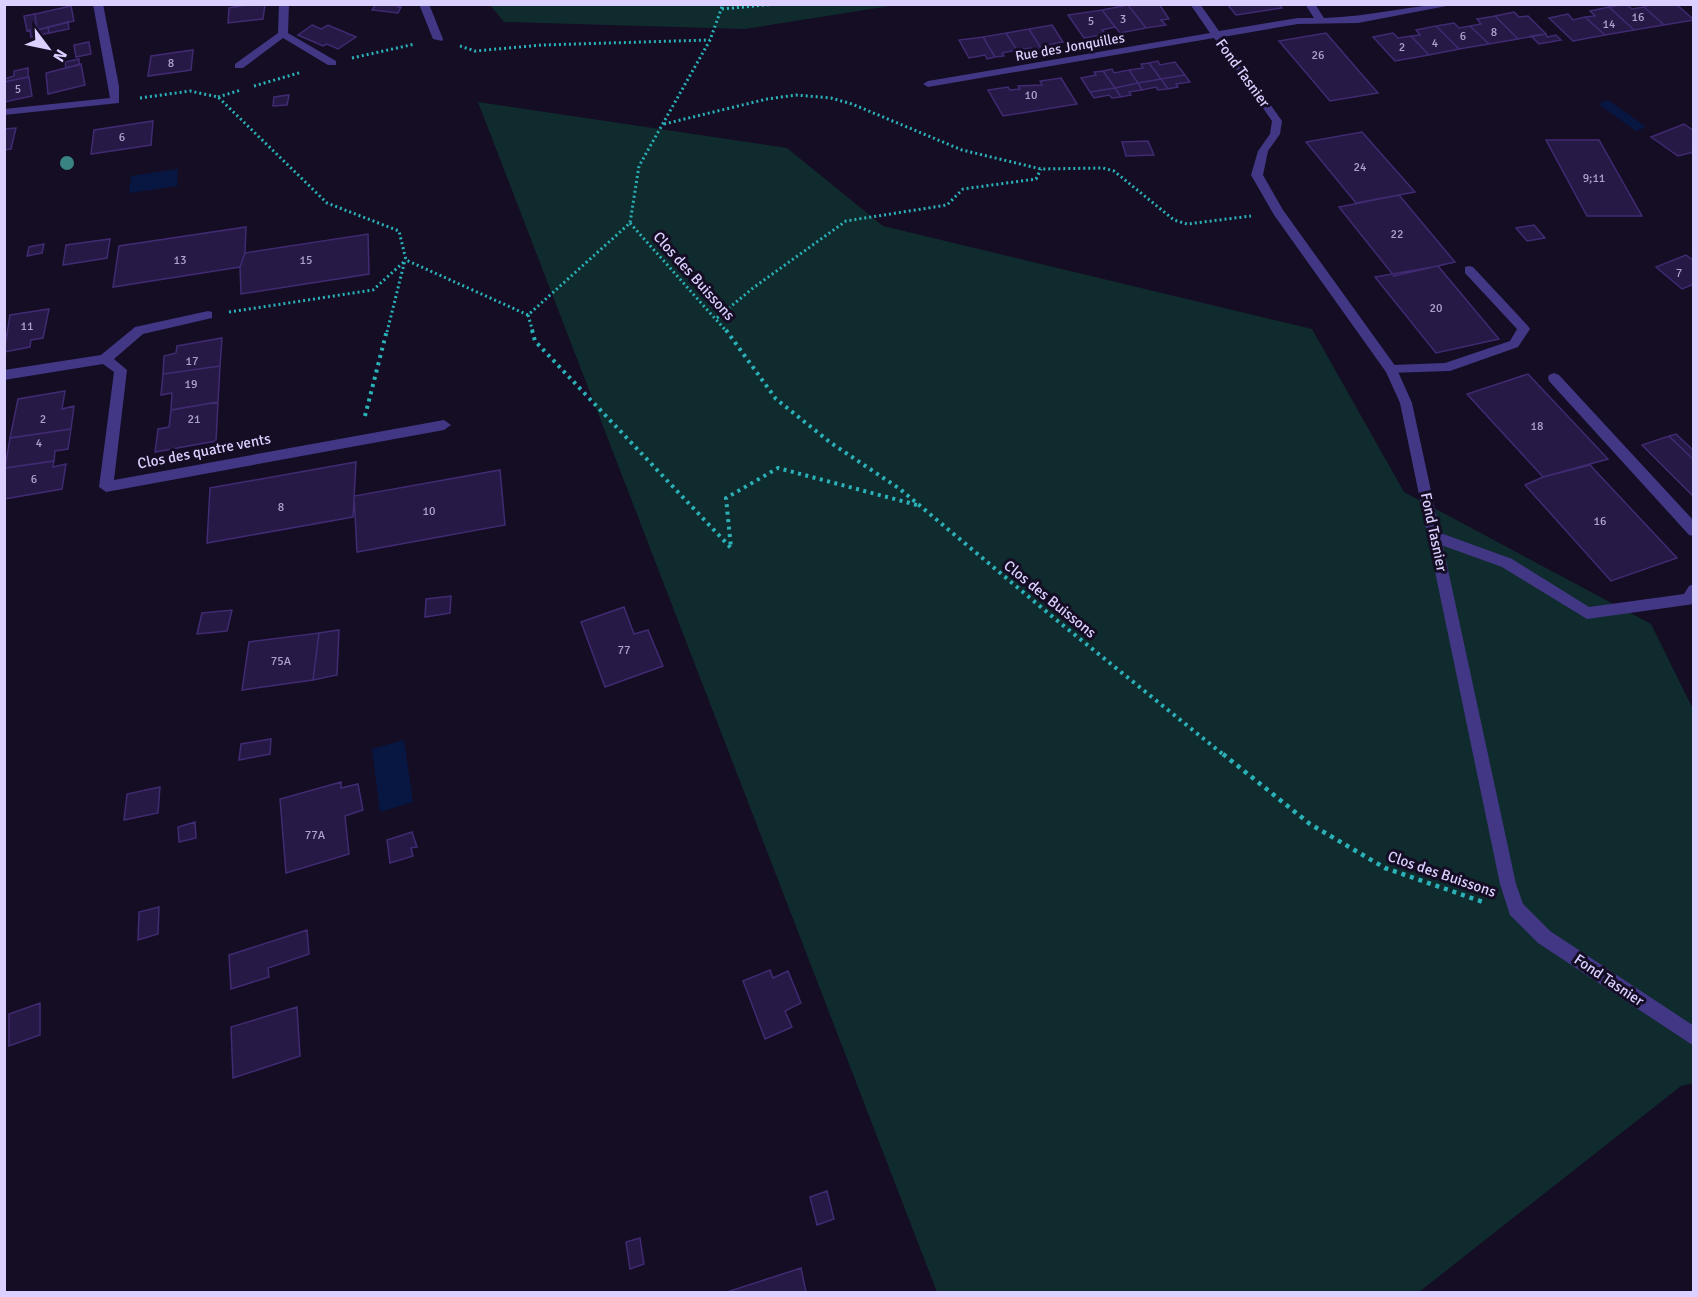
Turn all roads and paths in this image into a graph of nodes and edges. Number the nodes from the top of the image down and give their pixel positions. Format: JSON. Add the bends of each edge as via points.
{"nodes":[{"id":1,"x":98,"y":4,"type":"edge"},
{"id":2,"x":284,"y":4,"type":"edge"},
{"id":3,"x":424,"y":4,"type":"edge"},
{"id":4,"x":777,"y":4,"type":"edge"},
{"id":5,"x":1195,"y":4,"type":"edge"},
{"id":6,"x":1310,"y":4,"type":"edge"},
{"id":7,"x":1452,"y":4,"type":"edge"},
{"id":8,"x":723,"y":7,"type":"edge"},
{"id":9,"x":1320,"y":19,"type":"junction"},
{"id":10,"x":283,"y":34,"type":"junction"},
{"id":11,"x":1216,"y":35,"type":"junction"},
{"id":12,"x":438,"y":39,"type":"junction"},
{"id":13,"x":710,"y":40,"type":"junction"},
{"id":14,"x":332,"y":63,"type":"junction"},
{"id":15,"x":239,"y":66,"type":"dead end"},
{"id":16,"x":928,"y":84,"type":"dead end"},
{"id":17,"x":252,"y":87,"type":"dead end"},
{"id":18,"x":240,"y":90,"type":"dead end"},
{"id":19,"x":218,"y":97,"type":"junction"},
{"id":20,"x":115,"y":101,"type":"junction"},
{"id":21,"x":4,"y":112,"type":"edge"},
{"id":22,"x":663,"y":124,"type":"junction"},
{"id":23,"x":1041,"y":169,"type":"junction"},
{"id":24,"x":1278,"y":212,"type":"junction"},
{"id":25,"x":630,"y":224,"type":"junction"},
{"id":26,"x":406,"y":260,"type":"junction"},
{"id":27,"x":1469,"y":270,"type":"dead end"},
{"id":28,"x":208,"y":315,"type":"joint"},
{"id":29,"x":528,"y":315,"type":"junction"},
{"id":30,"x":717,"y":318,"type":"junction"},
{"id":31,"x":105,"y":359,"type":"junction"},
{"id":32,"x":1392,"y":370,"type":"junction"},
{"id":33,"x":4,"y":375,"type":"edge"},
{"id":34,"x":1554,"y":378,"type":"dead end"},
{"id":35,"x":444,"y":425,"type":"dead end"},
{"id":36,"x":359,"y":439,"type":"junction"},
{"id":37,"x":918,"y":505,"type":"junction"},
{"id":38,"x":1694,"y":531,"type":"edge"},
{"id":39,"x":1435,"y":537,"type":"junction"},
{"id":40,"x":1694,"y":590,"type":"edge"},
{"id":41,"x":1516,"y":909,"type":"junction"},
{"id":42,"x":1694,"y":1037,"type":"edge"}],
"edges":[{"from":1,"to":20,"type":"street"},
{"from":2,"to":10,"type":"street"},
{"from":3,"to":12,"type":"street"},
{"from":4,"to":8,"type":"path"},
{"from":5,"to":11,"type":"street","name":"Fond Tasnier"},
{"from":6,"to":9,"type":"street"},
{"from":7,"to":9,"type":"street","name":"Rue des Jonquilles","via":[[1358,20]]},
{"from":8,"to":13,"type":"path"},
{"from":9,"to":11,"type":"street","name":"Rue des Jonquilles"},
{"from":10,"to":14,"type":"street"},
{"from":10,"to":15,"type":"street"},
{"from":11,"to":16,"type":"street","name":"Rue des Jonquilles"},
{"from":11,"to":24,"type":"street","name":"Fond Tasnier","via":[[1277,121],[1257,175]]},
{"from":12,"to":13,"type":"path","via":[[475,51]]},
{"from":12,"to":14,"type":"path"},
{"from":13,"to":22,"type":"path"},
{"from":14,"to":17,"type":"path"},
{"from":18,"to":19,"type":"path"},
{"from":19,"to":20,"type":"path","via":[[190,91]]},
{"from":19,"to":26,"type":"path","via":[[327,203],[399,231]]},
{"from":20,"to":21,"type":"street"},
{"from":22,"to":23,"type":"path","via":[[767,99],[796,95],[831,98],[962,150]]},
{"from":22,"to":25,"type":"path","via":[[639,165]]},
{"from":23,"to":24,"type":"path","via":[[1114,171],[1174,220],[1187,224]]},
{"from":23,"to":30,"type":"path","via":[[1036,179],[963,189],[947,205],[846,221]]},
{"from":24,"to":32,"type":"street","name":"Fond Tasnier"},
{"from":25,"to":29,"type":"path"},
{"from":25,"to":30,"type":"path","name":"Clos des Buissons"},
{"from":26,"to":28,"type":"path","via":[[373,290]]},
{"from":26,"to":29,"type":"path"},
{"from":26,"to":36,"type":"path"},
{"from":27,"to":32,"type":"street","via":[[1524,329],[1514,344],[1446,368]]},
{"from":28,"to":31,"type":"street","via":[[139,330]]},
{"from":29,"to":37,"type":"path","via":[[535,341],[731,548],[726,498],[777,468]]},
{"from":30,"to":37,"type":"path","name":"Clos des Buissons","via":[[776,399]]},
{"from":31,"to":33,"type":"street"},
{"from":31,"to":36,"type":"street","name":"Clos des quatre vents","via":[[121,370],[106,487]]},
{"from":32,"to":39,"type":"street","name":"Fond Tasnier","via":[[1406,403]]},
{"from":34,"to":38,"type":"street"},
{"from":35,"to":36,"type":"street","name":"Clos des quatre vents"},
{"from":37,"to":41,"type":"path","name":"Clos des Buissons","via":[[1310,824],[1385,868],[1491,905]]},
{"from":39,"to":40,"type":"street","via":[[1507,563],[1587,613],[1688,600]]},
{"from":39,"to":41,"type":"street","name":"Fond Tasnier"},
{"from":41,"to":42,"type":"street","name":"Fond Tasnier","via":[[1544,937]]}]}
